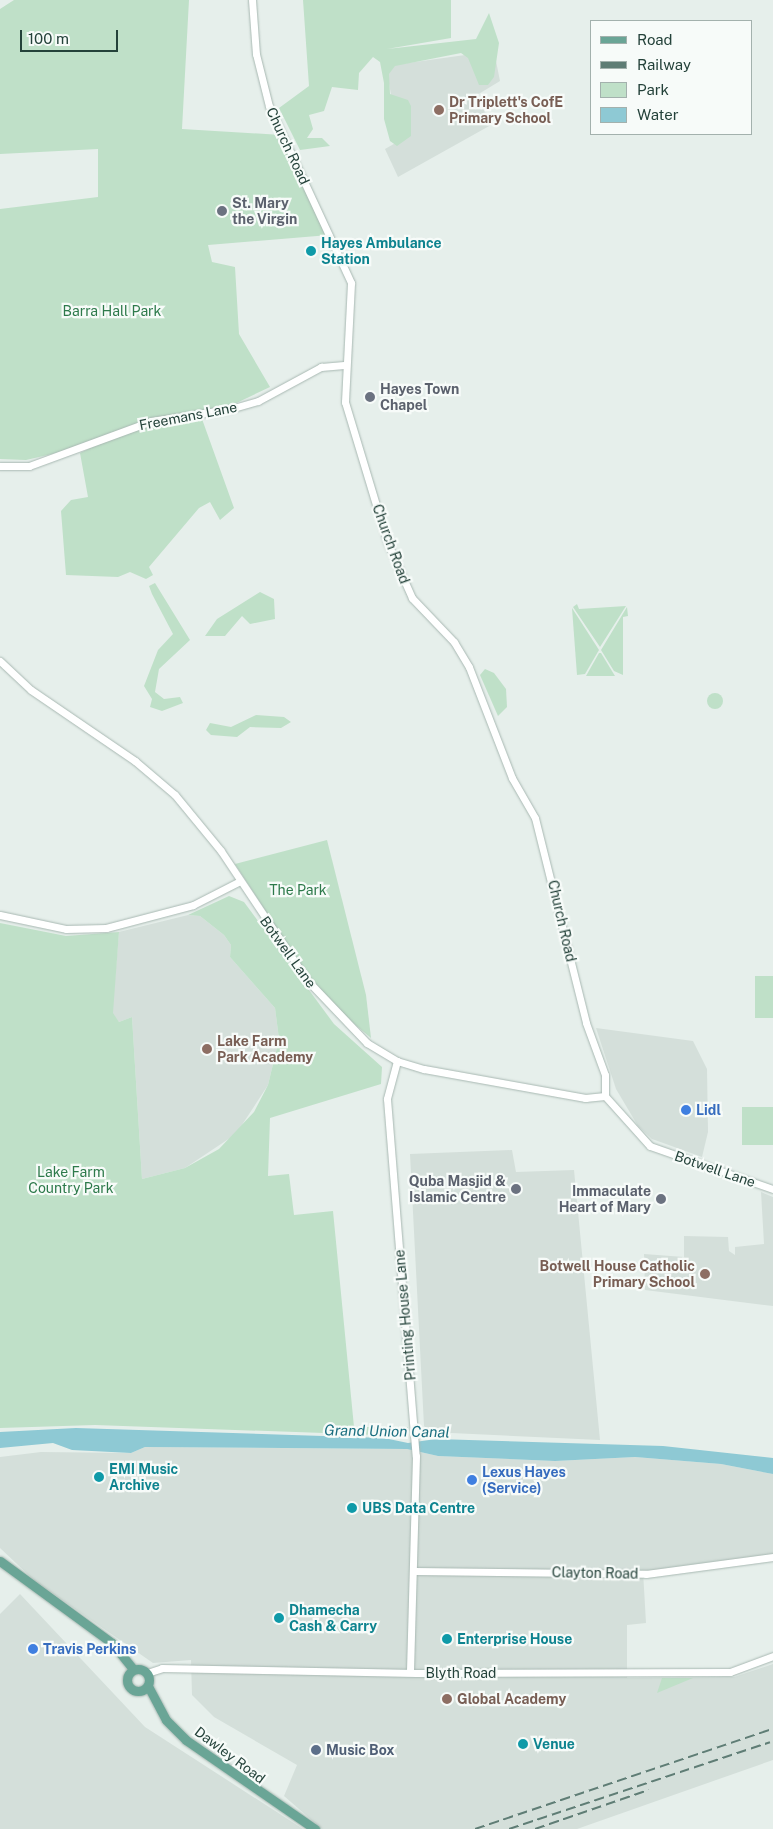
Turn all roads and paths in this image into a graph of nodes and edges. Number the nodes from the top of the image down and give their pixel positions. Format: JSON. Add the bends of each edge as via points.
{"nodes":[{"id":1,"x":252,"y":0,"type":"edge"},
{"id":2,"x":344,"y":365,"type":"junction"},
{"id":3,"x":0,"y":466,"type":"edge"},
{"id":4,"x":0,"y":660,"type":"edge"},
{"id":5,"x":238,"y":882,"type":"junction"},
{"id":6,"x":0,"y":915,"type":"edge"},
{"id":7,"x":397,"y":1061,"type":"junction"},
{"id":8,"x":605,"y":1096,"type":"junction"},
{"id":9,"x":773,"y":1188,"type":"edge"},
{"id":10,"x":773,"y":1557,"type":"edge"},
{"id":11,"x":0,"y":1562,"type":"edge"},
{"id":12,"x":415,"y":1571,"type":"junction"},
{"id":13,"x":773,"y":1656,"type":"edge"},
{"id":14,"x":132,"y":1670,"type":"junction"},
{"id":15,"x":410,"y":1672,"type":"junction"},
{"id":16,"x":148,"y":1673,"type":"junction"},
{"id":17,"x":148,"y":1686,"type":"junction"},
{"id":18,"x":315,"y":1829,"type":"edge"}],
"edges":[{"from":1,"to":2,"type":"street","name":"Church Road","via":[[256,54],[269,106],[351,283]]},
{"from":2,"to":3,"type":"street","name":"Freemans Lane","via":[[321,367],[258,400],[230,409],[151,422],[29,466]]},
{"from":2,"to":8,"type":"street","name":"Church Road","via":[[347,411],[399,573],[421,610],[466,662],[513,781],[535,818],[586,1024],[605,1075]]},
{"from":4,"to":5,"type":"street","name":"Botwell Lane","via":[[32,690],[161,782],[215,844]]},
{"from":5,"to":6,"type":"street","via":[[193,905],[106,928],[66,929]]},
{"from":5,"to":7,"type":"street","name":"Botwell Lane","via":[[327,1004],[362,1040]]},
{"from":7,"to":8,"type":"street","name":"Botwell Lane","via":[[585,1098]]},
{"from":7,"to":12,"type":"street","name":"Printing House Lane","via":[[387,1099],[416,1456]]},
{"from":8,"to":9,"type":"street","name":"Botwell Lane","via":[[635,1132],[658,1148]]},
{"from":10,"to":12,"type":"street","name":"Clayton Road","via":[[646,1574]]},
{"from":11,"to":14,"type":"main road","via":[[112,1643]]},
{"from":12,"to":15,"type":"street","name":"Printing House Lane"},
{"from":13,"to":15,"type":"street","name":"Blyth Road","via":[[730,1672]]},
{"from":14,"to":16,"type":"main road"},
{"from":14,"to":17,"type":"main road","via":[[126,1679],[129,1687],[140,1691]]},
{"from":15,"to":16,"type":"street","name":"Blyth Road","via":[[162,1668]]},
{"from":16,"to":17,"type":"main road","name":"Dawley Road"},
{"from":17,"to":18,"type":"main road","name":"Dawley Road","via":[[166,1720],[186,1740]]}]}
